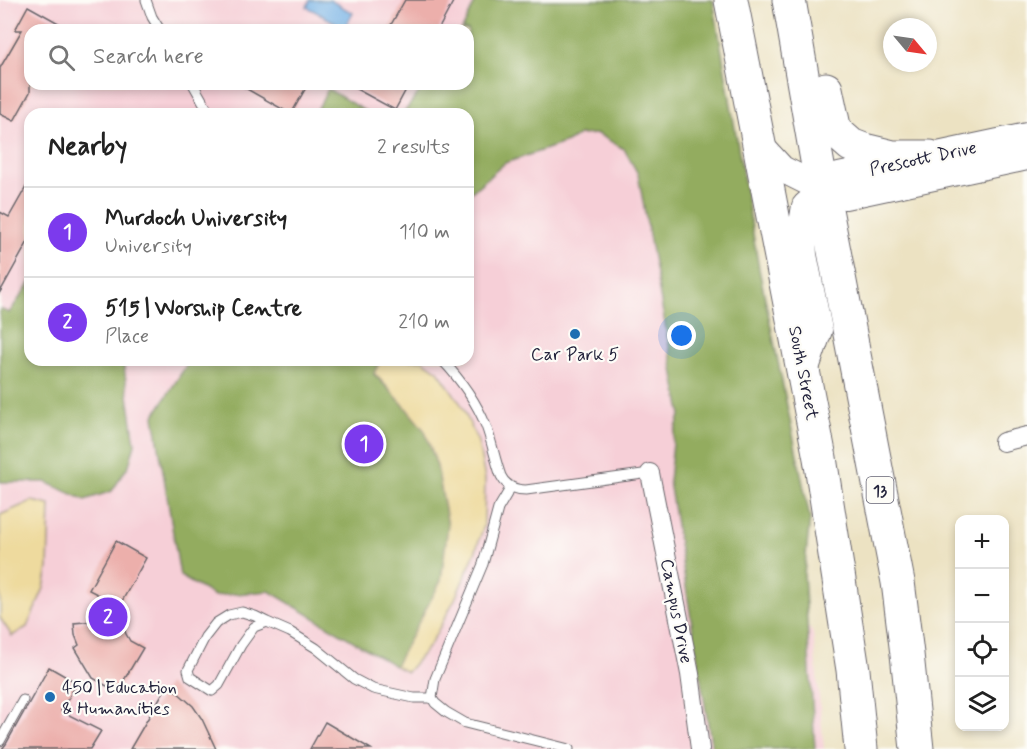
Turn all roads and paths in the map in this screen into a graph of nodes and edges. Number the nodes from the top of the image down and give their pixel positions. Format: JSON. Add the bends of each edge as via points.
{"nodes":[{"id":1,"x":146,"y":0,"type":"edge"},
{"id":2,"x":731,"y":0,"type":"edge"},
{"id":3,"x":789,"y":0,"type":"edge"},
{"id":4,"x":805,"y":0,"type":"edge"},
{"id":5,"x":156,"y":24,"type":"edge"},
{"id":6,"x":196,"y":90,"type":"edge"},
{"id":7,"x":206,"y":108,"type":"edge"},
{"id":8,"x":1027,"y":136,"type":"edge"},
{"id":9,"x":760,"y":146,"type":"junction"},
{"id":10,"x":930,"y":157,"type":"junction"},
{"id":11,"x":1027,"y":157,"type":"edge"},
{"id":12,"x":822,"y":189,"type":"junction"},
{"id":13,"x":862,"y":194,"type":"junction"},
{"id":14,"x":832,"y":232,"type":"junction"},
{"id":15,"x":448,"y":366,"type":"edge"},
{"id":16,"x":804,"y":374,"type":"junction"},
{"id":17,"x":1027,"y":436,"type":"edge"},
{"id":18,"x":1003,"y":442,"type":"dead end"},
{"id":19,"x":650,"y":473,"type":"joint"},
{"id":20,"x":511,"y":487,"type":"junction"},
{"id":21,"x":267,"y":622,"type":"junction"},
{"id":22,"x":432,"y":698,"type":"junction"},
{"id":23,"x":23,"y":700,"type":"dead end"},
{"id":24,"x":0,"y":741,"type":"edge"},
{"id":25,"x":569,"y":749,"type":"edge"},
{"id":26,"x":700,"y":749,"type":"edge"},
{"id":27,"x":861,"y":749,"type":"edge"},
{"id":28,"x":917,"y":749,"type":"edge"}],
"edges":[{"from":1,"to":5,"type":"lane"},
{"from":2,"to":9,"type":"highway","name":"South Street"},
{"from":3,"to":12,"type":"highway","number":"13"},
{"from":4,"to":10,"type":"highway","via":[[836,131],[851,145],[864,150],[893,158]]},
{"from":6,"to":7,"type":"lane"},
{"from":8,"to":10,"type":"street","name":"Prescott Drive"},
{"from":9,"to":12,"type":"street","name":"Prescott Drive","via":[[782,170]]},
{"from":9,"to":16,"type":"highway","name":"South Street"},
{"from":10,"to":12,"type":"street","name":"Prescott Drive","via":[[839,176]]},
{"from":11,"to":13,"type":"street","name":"Prescott Drive"},
{"from":12,"to":13,"type":"street","name":"Prescott Drive","via":[[845,196]]},
{"from":12,"to":14,"type":"highway","number":"13"},
{"from":12,"to":16,"type":"street","name":"Prescott Drive","via":[[805,206],[802,224],[819,330]]},
{"from":13,"to":14,"type":"street","name":"Prescott Drive","via":[[851,203]]},
{"from":14,"to":28,"type":"highway","number":"13","via":[[898,582]]},
{"from":15,"to":20,"type":"lane","via":[[473,398],[501,476]]},
{"from":16,"to":27,"type":"highway","name":"South Street","via":[[853,670]]},
{"from":17,"to":18,"type":"street"},
{"from":19,"to":20,"type":"lane","via":[[526,490]]},
{"from":19,"to":26,"type":"street","name":"Campus Drive","via":[[690,674]]},
{"from":20,"to":22,"type":"lane","via":[[498,508],[483,564],[435,679]]},
{"from":21,"to":21,"type":"lane","via":[[254,627],[212,691],[190,677],[188,670],[216,622],[242,612]]},
{"from":21,"to":22,"type":"lane","via":[[316,648],[373,689]]},
{"from":22,"to":25,"type":"lane","via":[[465,723]]},
{"from":23,"to":24,"type":"lane"}]}
